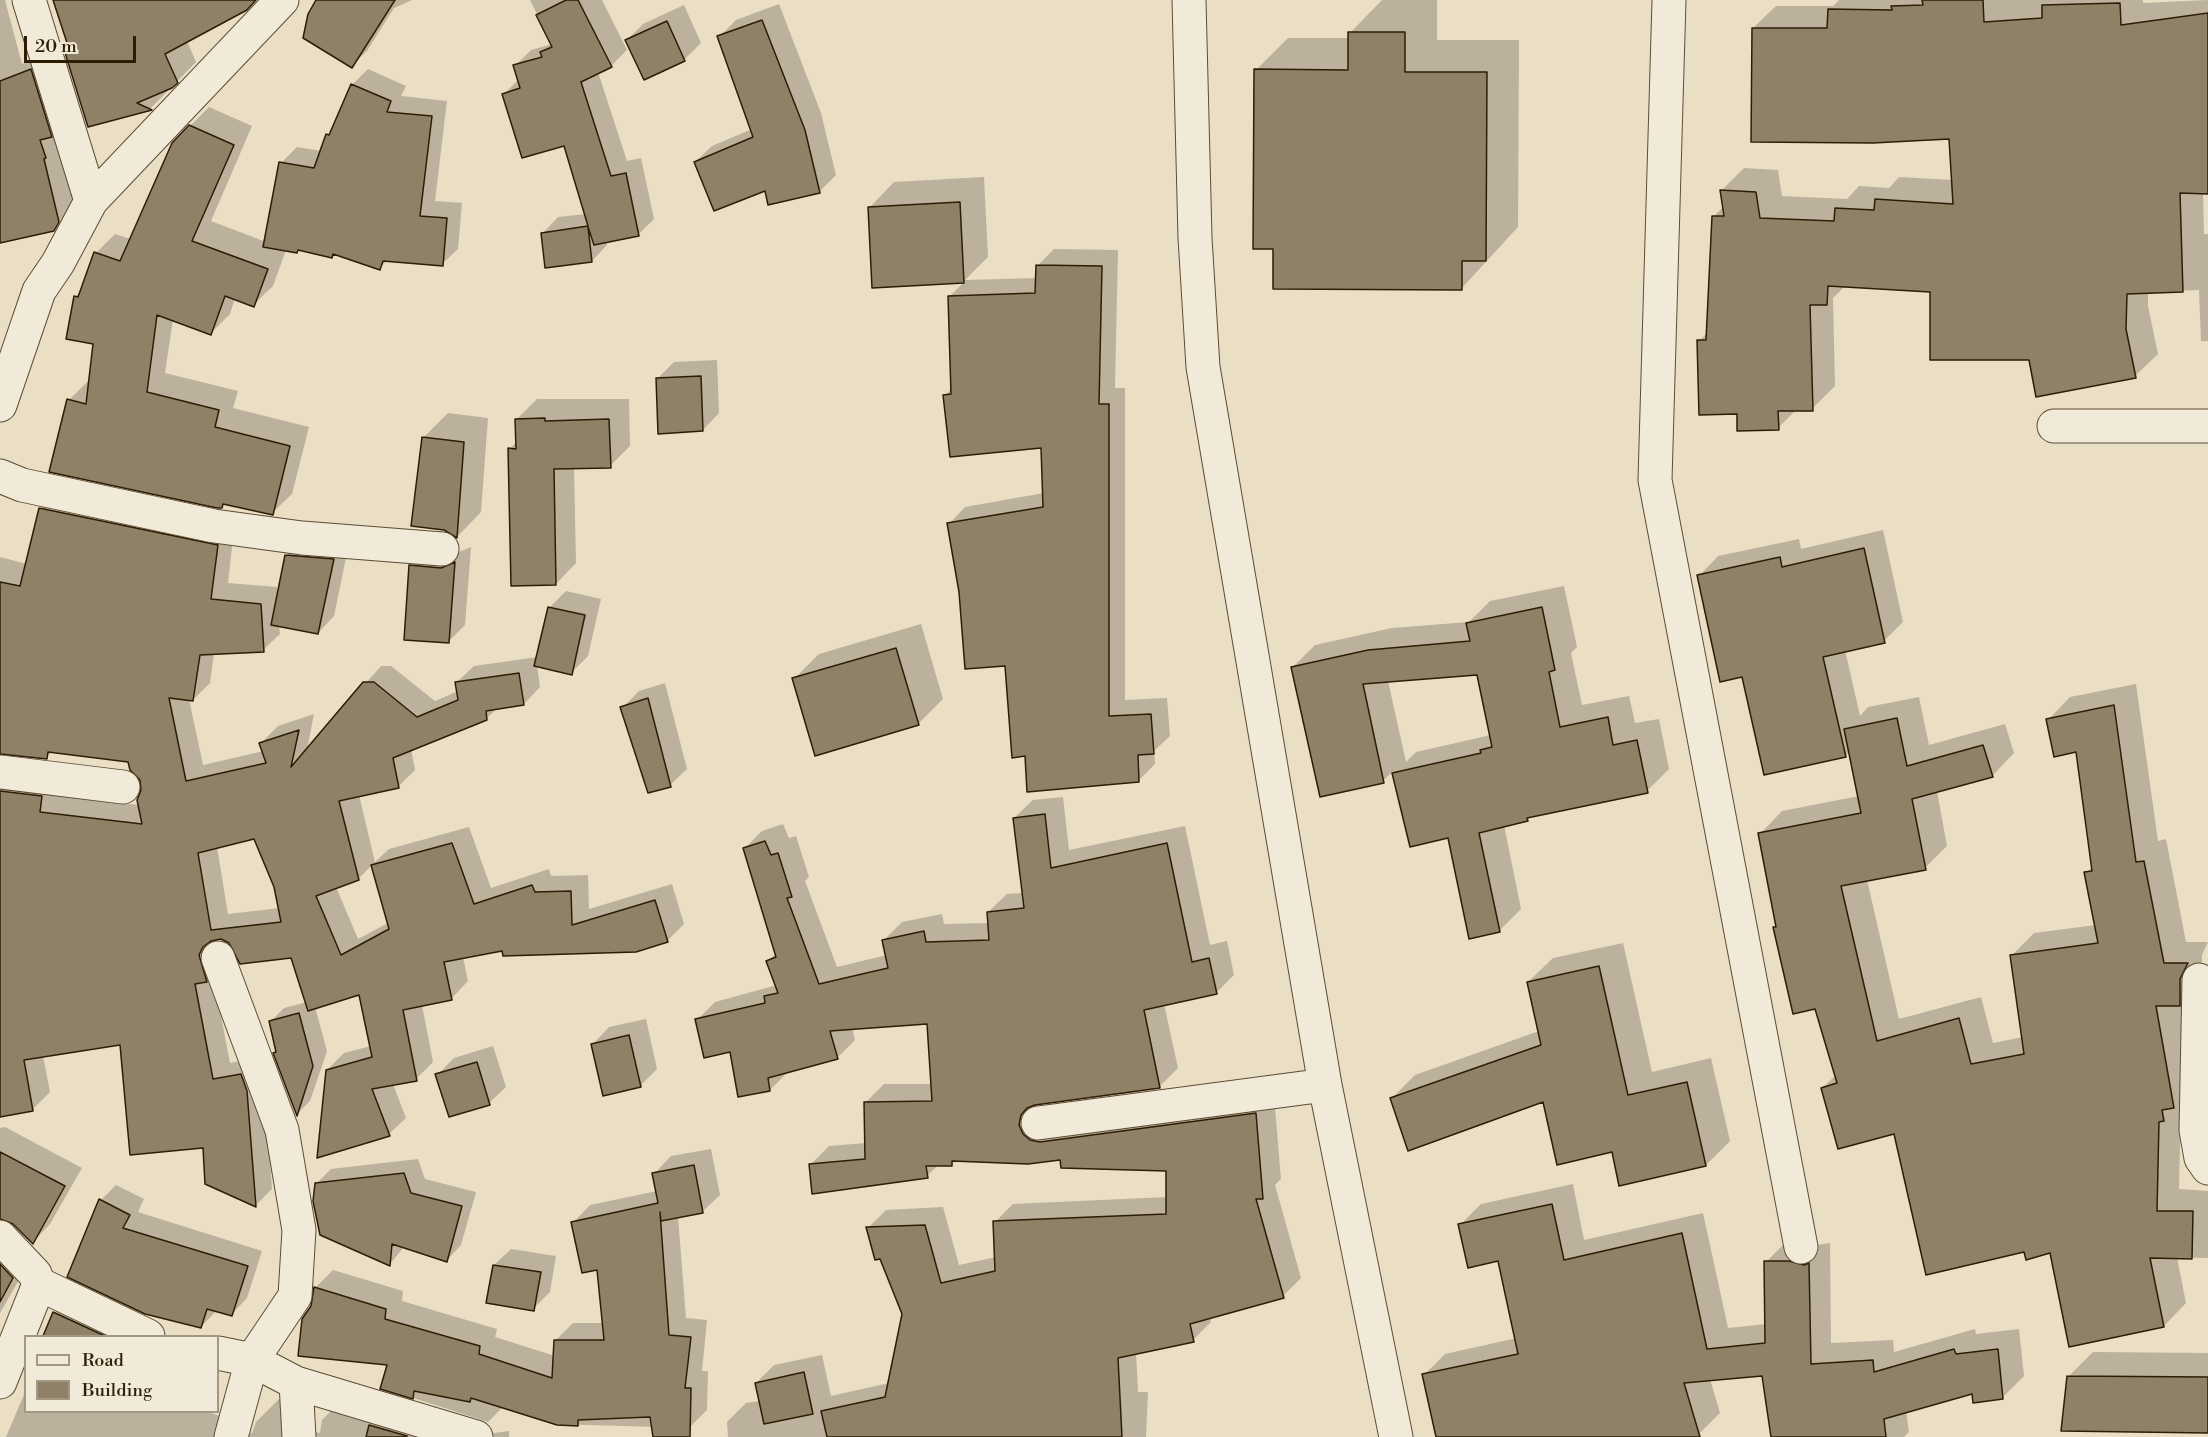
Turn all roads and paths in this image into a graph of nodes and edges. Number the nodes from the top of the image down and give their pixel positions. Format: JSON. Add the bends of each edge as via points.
{"nodes":[{"id":1,"x":29,"y":0,"type":"edge"},
{"id":2,"x":282,"y":0,"type":"edge"},
{"id":3,"x":1189,"y":0,"type":"edge"},
{"id":4,"x":1669,"y":0,"type":"edge"},
{"id":5,"x":91,"y":201,"type":"junction"},
{"id":6,"x":0,"y":405,"type":"edge"},
{"id":7,"x":2054,"y":426,"type":"dead end"},
{"id":8,"x":2208,"y":426,"type":"edge"},
{"id":9,"x":0,"y":476,"type":"edge"},
{"id":10,"x":442,"y":549,"type":"dead end"},
{"id":11,"x":0,"y":772,"type":"edge"},
{"id":12,"x":123,"y":787,"type":"dead end"},
{"id":13,"x":218,"y":958,"type":"dead end"},
{"id":14,"x":2199,"y":980,"type":"dead end"},
{"id":15,"x":1325,"y":1085,"type":"junction"},
{"id":16,"x":1038,"y":1123,"type":"dead end"},
{"id":17,"x":2208,"y":1168,"type":"edge"},
{"id":18,"x":0,"y":1238,"type":"edge"},
{"id":19,"x":1801,"y":1247,"type":"dead end"},
{"id":20,"x":39,"y":1284,"type":"junction"},
{"id":21,"x":146,"y":1335,"type":"edge"},
{"id":22,"x":219,"y":1353,"type":"edge"},
{"id":23,"x":252,"y":1360,"type":"junction"},
{"id":24,"x":0,"y":1382,"type":"edge"},
{"id":25,"x":296,"y":1383,"type":"junction"},
{"id":26,"x":231,"y":1437,"type":"edge"},
{"id":27,"x":299,"y":1437,"type":"edge"},
{"id":28,"x":476,"y":1437,"type":"edge"},
{"id":29,"x":1396,"y":1437,"type":"edge"}],
"edges":[{"from":1,"to":5,"type":"street"},
{"from":2,"to":5,"type":"street"},
{"from":3,"to":15,"type":"street","via":[[1195,238],[1203,367]]},
{"from":4,"to":19,"type":"street","via":[[1655,480]]},
{"from":5,"to":6,"type":"street","via":[[39,291]]},
{"from":7,"to":8,"type":"street"},
{"from":9,"to":10,"type":"street","via":[[22,485],[214,526]]},
{"from":11,"to":12,"type":"street"},
{"from":13,"to":23,"type":"street","via":[[282,1130],[299,1230],[295,1296]]},
{"from":14,"to":17,"type":"street","via":[[2196,1130],[2201,1158]]},
{"from":15,"to":16,"type":"street"},
{"from":15,"to":29,"type":"street"},
{"from":18,"to":20,"type":"street","via":[[35,1274]]},
{"from":20,"to":21,"type":"street"},
{"from":20,"to":24,"type":"street"},
{"from":22,"to":23,"type":"street"},
{"from":23,"to":25,"type":"street"},
{"from":23,"to":26,"type":"street"},
{"from":25,"to":27,"type":"street"},
{"from":25,"to":28,"type":"street"}]}
